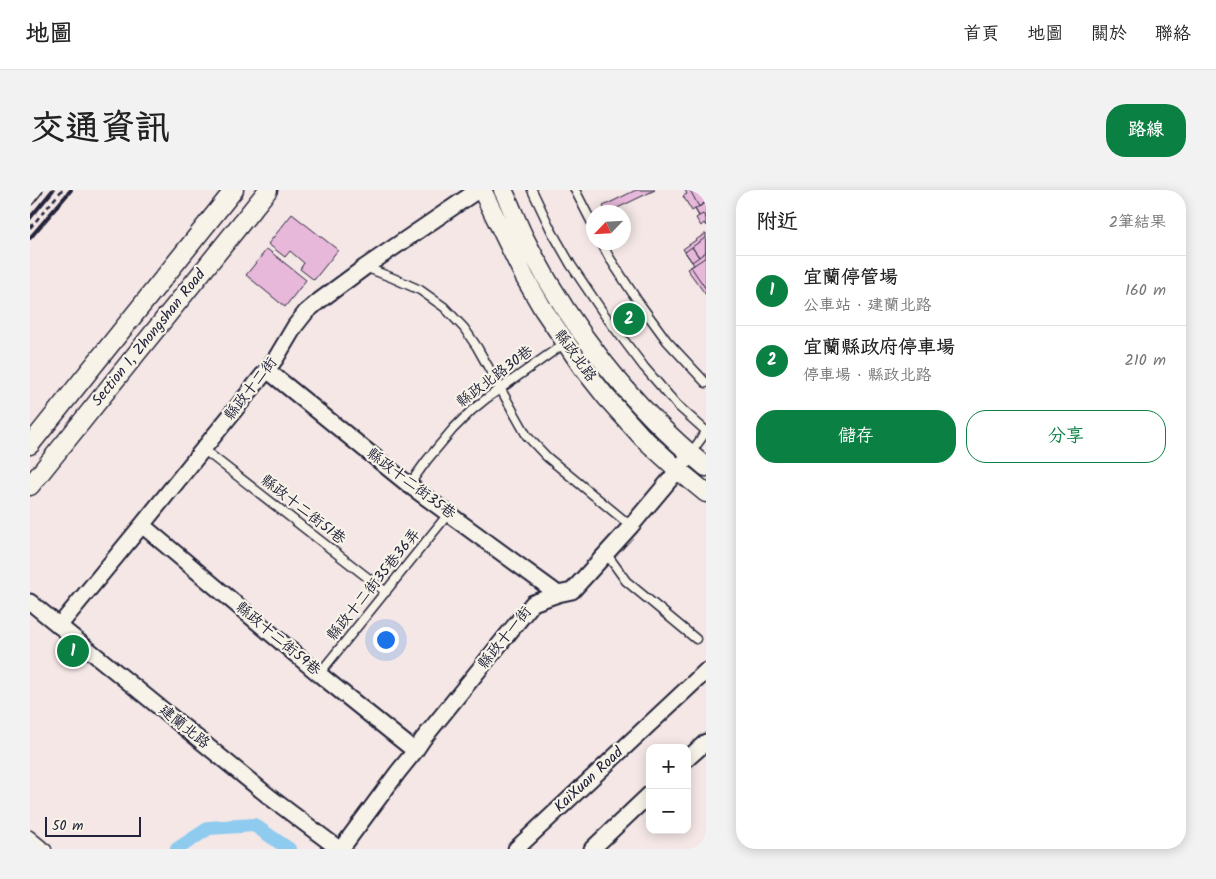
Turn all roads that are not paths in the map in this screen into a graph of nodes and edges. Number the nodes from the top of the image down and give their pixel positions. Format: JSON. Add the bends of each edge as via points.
{"nodes":[{"id":1,"x":38,"y":190,"type":"edge"},
{"id":2,"x":234,"y":190,"type":"edge"},
{"id":3,"x":268,"y":190,"type":"edge"},
{"id":4,"x":478,"y":190,"type":"edge"},
{"id":5,"x":482,"y":190,"type":"edge"},
{"id":6,"x":503,"y":190,"type":"edge"},
{"id":7,"x":532,"y":190,"type":"edge"},
{"id":8,"x":575,"y":190,"type":"edge"},
{"id":9,"x":30,"y":200,"type":"edge"},
{"id":10,"x":586,"y":211,"type":"edge"},
{"id":11,"x":606,"y":250,"type":"edge"},
{"id":12,"x":365,"y":267,"type":"junction"},
{"id":13,"x":565,"y":343,"type":"junction"},
{"id":14,"x":267,"y":370,"type":"junction"},
{"id":15,"x":706,"y":383,"type":"edge"},
{"id":16,"x":500,"y":389,"type":"junction"},
{"id":17,"x":706,"y":431,"type":"edge"},
{"id":18,"x":30,"y":445,"type":"edge"},
{"id":19,"x":203,"y":450,"type":"junction"},
{"id":20,"x":690,"y":454,"type":"junction"},
{"id":21,"x":706,"y":467,"type":"edge"},
{"id":22,"x":678,"y":470,"type":"junction"},
{"id":23,"x":409,"y":485,"type":"junction"},
{"id":24,"x":30,"y":486,"type":"edge"},
{"id":25,"x":706,"y":493,"type":"edge"},
{"id":26,"x":449,"y":513,"type":"junction"},
{"id":27,"x":142,"y":525,"type":"junction"},
{"id":28,"x":631,"y":526,"type":"junction"},
{"id":29,"x":606,"y":553,"type":"junction"},
{"id":30,"x":386,"y":592,"type":"junction"},
{"id":31,"x":558,"y":594,"type":"junction"},
{"id":32,"x":30,"y":602,"type":"edge"},
{"id":33,"x":59,"y":626,"type":"junction"},
{"id":34,"x":696,"y":639,"type":"dead end"},
{"id":35,"x":706,"y":671,"type":"edge"},
{"id":36,"x":319,"y":674,"type":"junction"},
{"id":37,"x":706,"y":742,"type":"edge"},
{"id":38,"x":415,"y":751,"type":"junction"},
{"id":39,"x":691,"y":755,"type":"edge"},
{"id":40,"x":646,"y":798,"type":"edge"},
{"id":41,"x":30,"y":835,"type":"edge"},
{"id":42,"x":47,"y":849,"type":"edge"},
{"id":43,"x":340,"y":849,"type":"edge"},
{"id":44,"x":516,"y":849,"type":"edge"},
{"id":45,"x":592,"y":849,"type":"edge"}],
"edges":[{"from":1,"to":9,"type":"lane"},
{"from":2,"to":18,"type":"street","name":"Section 1, Zhongshan Road"},
{"from":3,"to":24,"type":"street","name":"Section 1, Zhongshan Road"},
{"from":4,"to":12,"type":"street","name":"縣政十二街"},
{"from":5,"to":13,"type":"street","name":"縣政北路","via":[[524,278]]},
{"from":6,"to":20,"type":"street","name":"縣政北路","via":[[530,247],[584,337],[630,395]]},
{"from":7,"to":17,"type":"lane","via":[[550,230],[604,314],[644,368]]},
{"from":8,"to":10,"type":"lane"},
{"from":11,"to":15,"type":"lane","via":[[667,341]]},
{"from":12,"to":14,"type":"street","name":"縣政十二街","via":[[306,312]]},
{"from":12,"to":16,"type":"lane","via":[[420,290],[444,307],[477,347]]},
{"from":13,"to":16,"type":"lane","name":"縣政北路30巷"},
{"from":13,"to":22,"type":"street","name":"縣政北路","via":[[642,438]]},
{"from":14,"to":19,"type":"street","name":"縣政十二街"},
{"from":14,"to":23,"type":"street","name":"縣政十二街35巷"},
{"from":16,"to":23,"type":"lane","name":"縣政北路30巷","via":[[453,429]]},
{"from":16,"to":28,"type":"lane","via":[[527,436],[547,457]]},
{"from":17,"to":20,"type":"lane"},
{"from":19,"to":27,"type":"street","name":"縣政十二街"},
{"from":19,"to":30,"type":"lane","name":"縣政十二街51巷"},
{"from":20,"to":21,"type":"street","name":"縣政北路"},
{"from":20,"to":22,"type":"street","name":"縣政十一街"},
{"from":22,"to":25,"type":"street","name":"縣政北路"},
{"from":22,"to":28,"type":"street","name":"縣政十一街"},
{"from":23,"to":26,"type":"street","name":"縣政十二街35巷"},
{"from":26,"to":30,"type":"lane","name":"縣政十二街35巷36弄"},
{"from":26,"to":31,"type":"street","name":"縣政十二街35巷"},
{"from":27,"to":33,"type":"street","name":"縣政十二街"},
{"from":27,"to":36,"type":"street","name":"縣政十二街59巷"},
{"from":28,"to":29,"type":"street","name":"縣政十一街"},
{"from":29,"to":31,"type":"street","name":"縣政十一街","via":[[572,591]]},
{"from":29,"to":34,"type":"lane","via":[[626,581]]},
{"from":30,"to":36,"type":"lane","name":"縣政十二街35巷36弄"},
{"from":31,"to":38,"type":"street","name":"縣政十一街","via":[[533,603]]},
{"from":32,"to":33,"type":"street","name":"建蘭北路"},
{"from":33,"to":43,"type":"street","name":"建蘭北路"},
{"from":35,"to":44,"type":"street","name":"KaiXuan Road"},
{"from":36,"to":38,"type":"street","name":"縣政十二街59巷"},
{"from":37,"to":39,"type":"street"},
{"from":38,"to":43,"type":"street","name":"縣政十一街"},
{"from":40,"to":45,"type":"street"},
{"from":41,"to":42,"type":"lane"}]}
